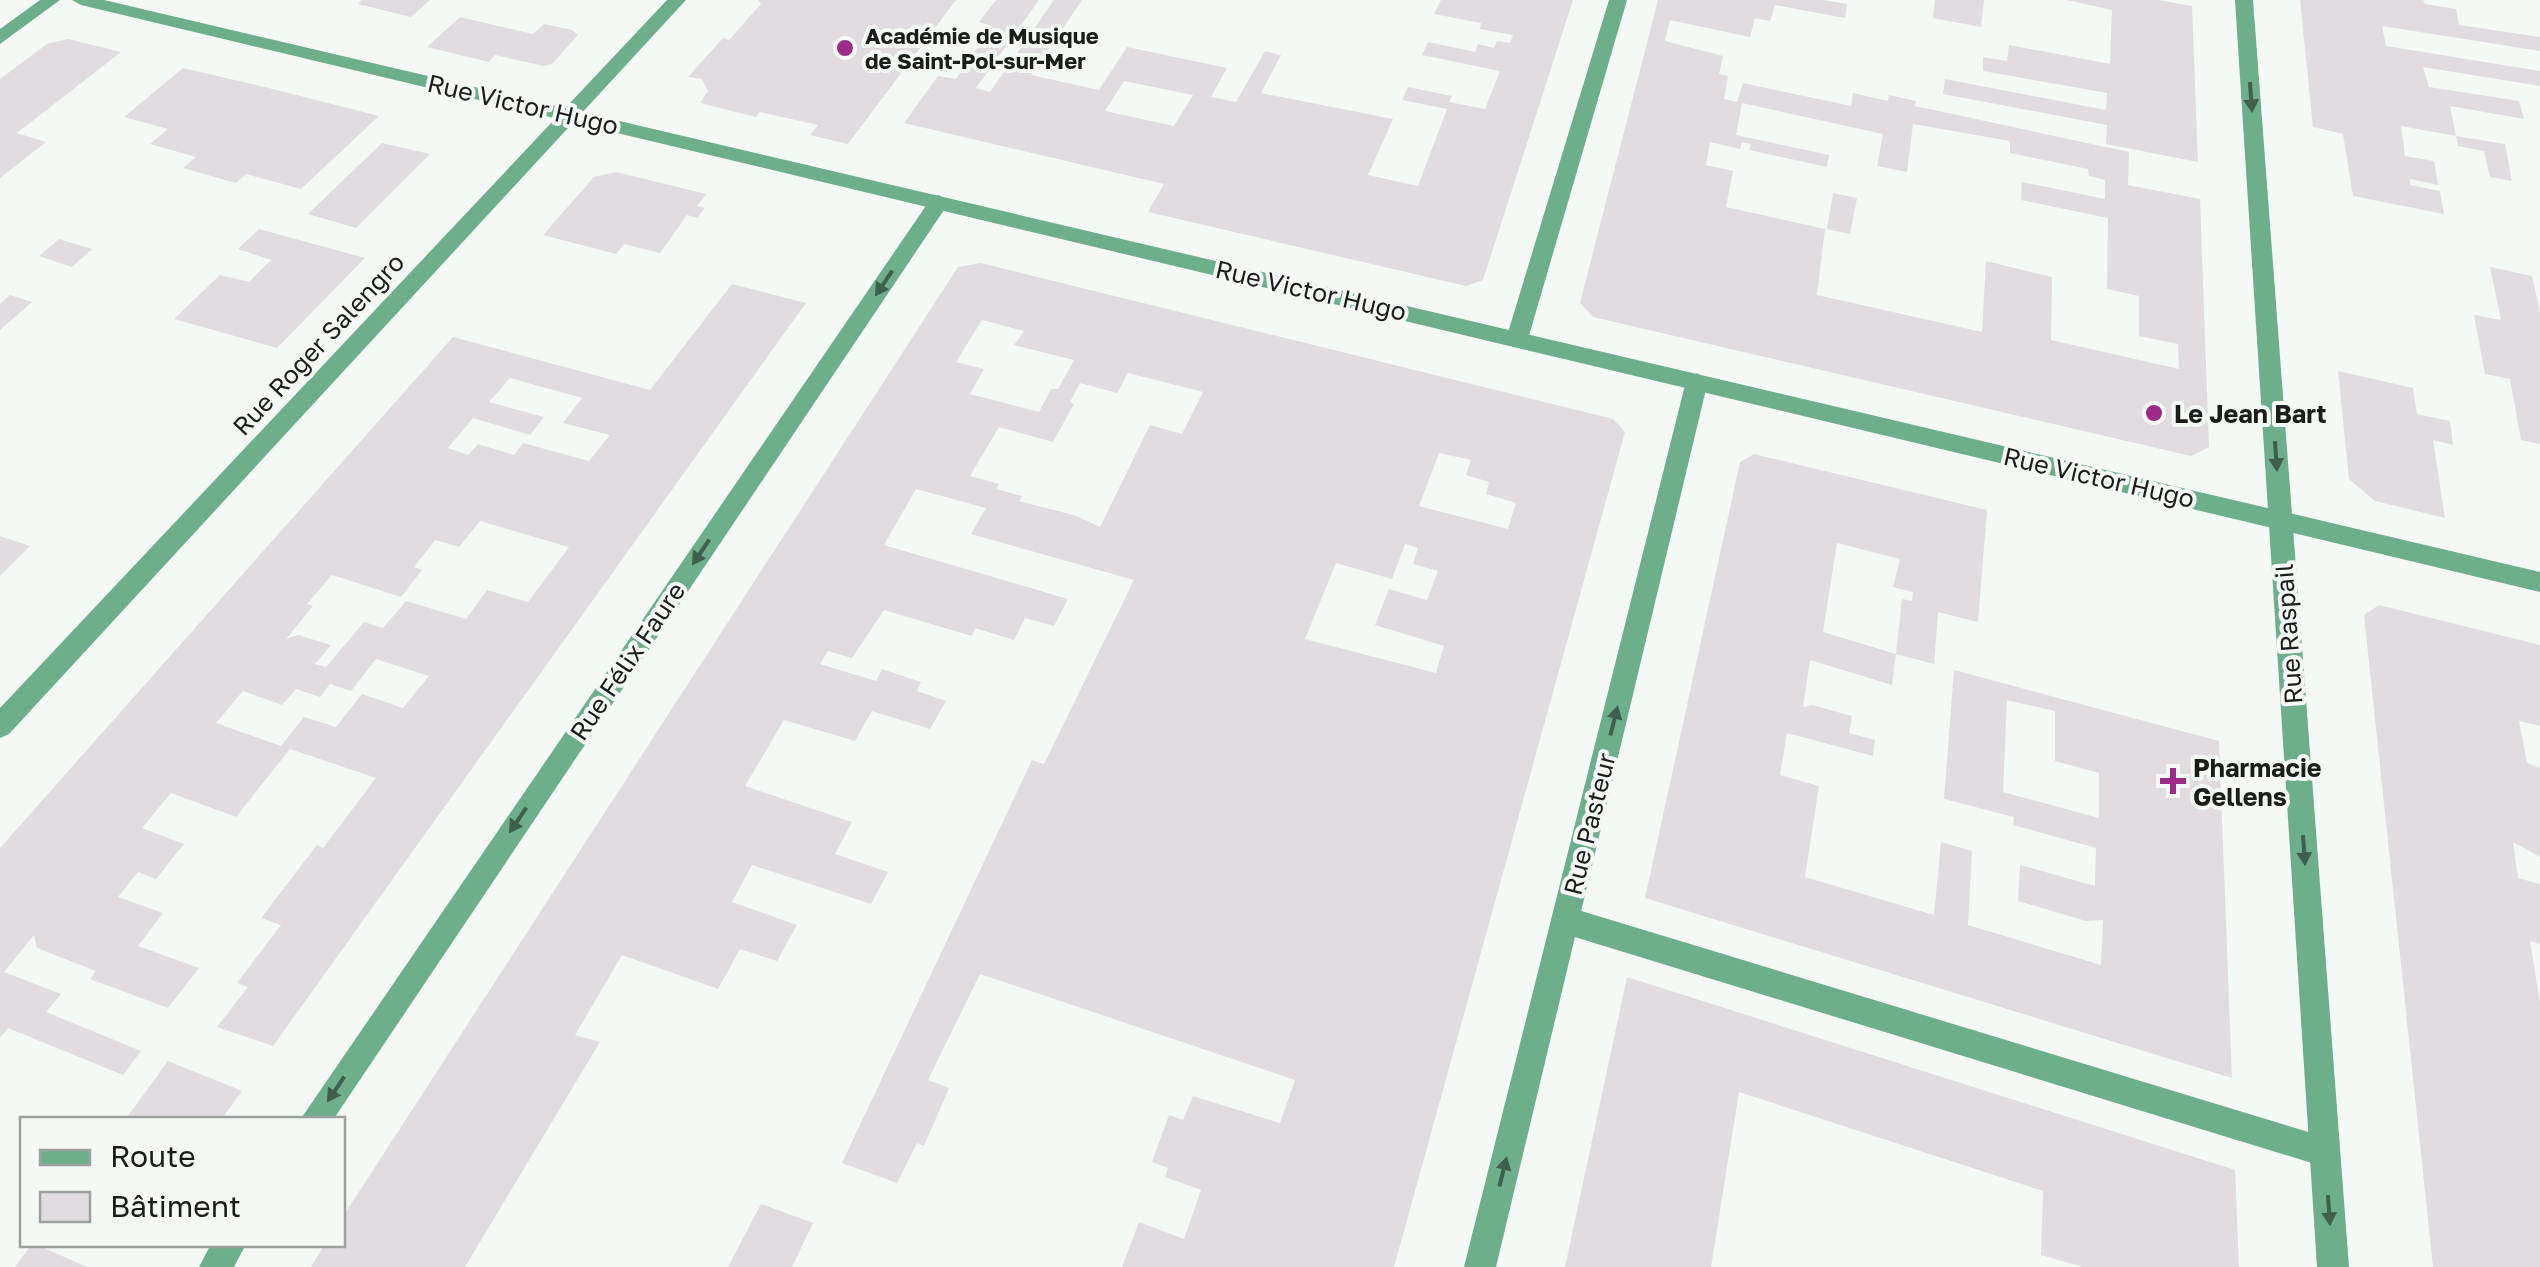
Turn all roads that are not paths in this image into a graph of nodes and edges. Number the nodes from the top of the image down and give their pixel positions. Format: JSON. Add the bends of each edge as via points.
{"nodes":[{"id":1,"x":51,"y":0,"type":"edge"},
{"id":2,"x":81,"y":0,"type":"edge"},
{"id":3,"x":677,"y":0,"type":"edge"},
{"id":4,"x":1618,"y":0,"type":"edge"},
{"id":5,"x":2244,"y":0,"type":"edge"},
{"id":6,"x":0,"y":38,"type":"edge"},
{"id":7,"x":568,"y":115,"type":"junction"},
{"id":8,"x":939,"y":202,"type":"junction"},
{"id":9,"x":1517,"y":339,"type":"junction"},
{"id":10,"x":1697,"y":381,"type":"junction"},
{"id":11,"x":2280,"y":520,"type":"junction"},
{"id":12,"x":2540,"y":582,"type":"edge"},
{"id":13,"x":0,"y":726,"type":"edge"},
{"id":14,"x":1565,"y":920,"type":"junction"},
{"id":15,"x":317,"y":1117,"type":"edge"},
{"id":16,"x":2325,"y":1152,"type":"junction"},
{"id":17,"x":1480,"y":1267,"type":"edge"},
{"id":18,"x":2333,"y":1267,"type":"edge"}],
"edges":[{"from":1,"to":6,"type":"street"},
{"from":2,"to":7,"type":"street","name":"Rue Victor Hugo"},
{"from":3,"to":7,"type":"street","name":"Rue Roger Salengro"},
{"from":4,"to":9,"type":"street"},
{"from":5,"to":11,"type":"street","name":"Rue Raspail","one_way":true},
{"from":7,"to":8,"type":"street","name":"Rue Victor Hugo"},
{"from":7,"to":13,"type":"street","name":"Rue Roger Salengro"},
{"from":8,"to":9,"type":"street","name":"Rue Victor Hugo"},
{"from":8,"to":15,"type":"street","name":"Rue Félix Faure","one_way":true},
{"from":9,"to":10,"type":"street","name":"Rue Victor Hugo"},
{"from":10,"to":11,"type":"street","name":"Rue Victor Hugo"},
{"from":14,"to":10,"type":"street","name":"Rue Pasteur","one_way":true},
{"from":11,"to":12,"type":"street","name":"Rue Victor Hugo"},
{"from":11,"to":16,"type":"street","name":"Rue Raspail","one_way":true},
{"from":14,"to":16,"type":"street"},
{"from":17,"to":14,"type":"street","name":"Rue Pasteur","one_way":true},
{"from":16,"to":18,"type":"street","name":"Rue Raspail","one_way":true}]}
